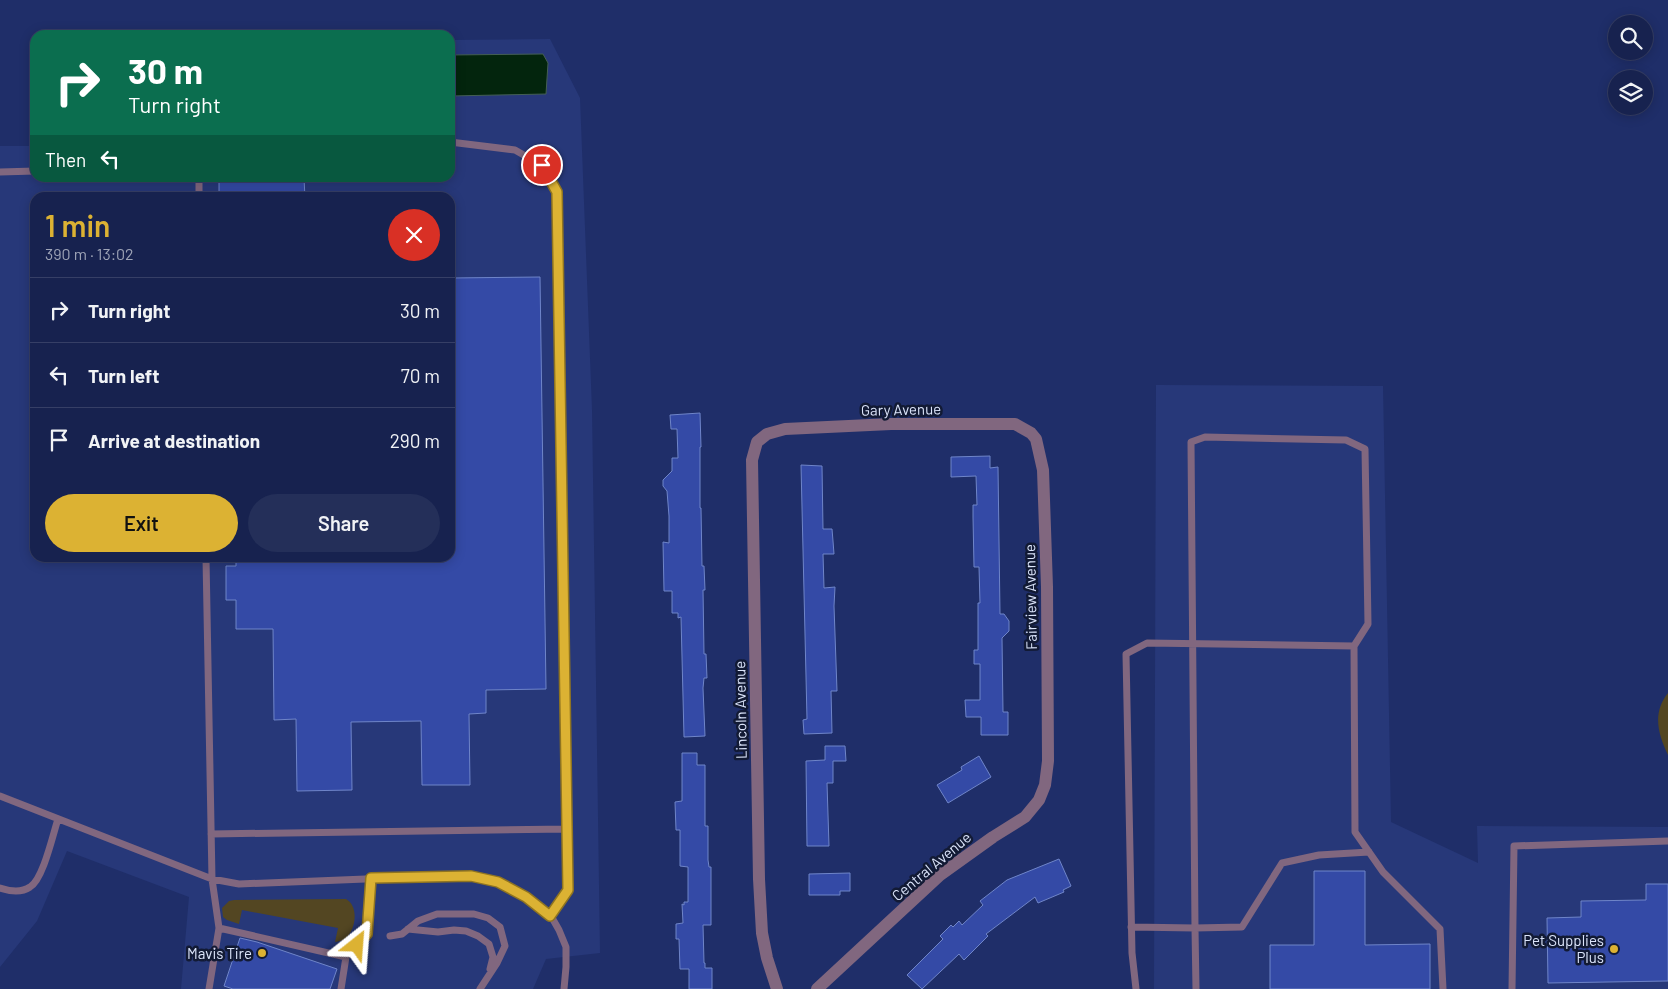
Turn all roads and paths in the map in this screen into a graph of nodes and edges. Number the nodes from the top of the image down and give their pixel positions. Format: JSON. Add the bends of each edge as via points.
{"nodes":[{"id":1,"x":455,"y":143,"type":"edge"},
{"id":2,"x":30,"y":171,"type":"edge"},
{"id":3,"x":0,"y":172,"type":"edge"},
{"id":4,"x":767,"y":434,"type":"joint"},
{"id":5,"x":1033,"y":434,"type":"joint"},
{"id":6,"x":206,"y":562,"type":"edge"},
{"id":7,"x":1192,"y":644,"type":"junction"},
{"id":8,"x":1354,"y":646,"type":"junction"},
{"id":9,"x":1048,"y":761,"type":"joint"},
{"id":10,"x":0,"y":796,"type":"edge"},
{"id":11,"x":58,"y":819,"type":"junction"},
{"id":12,"x":568,"y":829,"type":"junction"},
{"id":13,"x":212,"y":834,"type":"junction"},
{"id":14,"x":1668,"y":841,"type":"edge"},
{"id":15,"x":1369,"y":852,"type":"junction"},
{"id":16,"x":371,"y":878,"type":"junction"},
{"id":17,"x":212,"y":879,"type":"junction"},
{"id":18,"x":0,"y":888,"type":"edge"},
{"id":19,"x":550,"y":916,"type":"junction"},
{"id":20,"x":1131,"y":927,"type":"junction"},
{"id":21,"x":219,"y":928,"type":"junction"},
{"id":22,"x":1195,"y":928,"type":"junction"},
{"id":23,"x":408,"y":929,"type":"junction"},
{"id":24,"x":390,"y":936,"type":"dead end"},
{"id":25,"x":346,"y":956,"type":"junction"},
{"id":26,"x":489,"y":974,"type":"junction"},
{"id":27,"x":209,"y":989,"type":"edge"},
{"id":28,"x":341,"y":989,"type":"edge"},
{"id":29,"x":480,"y":989,"type":"edge"},
{"id":30,"x":564,"y":989,"type":"edge"},
{"id":31,"x":777,"y":989,"type":"edge"},
{"id":32,"x":817,"y":989,"type":"edge"},
{"id":33,"x":1136,"y":989,"type":"edge"},
{"id":34,"x":1196,"y":989,"type":"edge"},
{"id":35,"x":1443,"y":989,"type":"edge"},
{"id":36,"x":1512,"y":989,"type":"edge"}],
"edges":[{"from":1,"to":12,"type":"lane","via":[[515,150],[542,165],[557,192]]},
{"from":2,"to":3,"type":"lane"},
{"from":4,"to":5,"type":"street","name":"Gary Avenue","via":[[785,429],[891,424],[1015,424]]},
{"from":4,"to":31,"type":"street","name":"Lincoln Avenue","via":[[757,442],[752,460],[758,859],[762,933],[766,958]]},
{"from":5,"to":9,"type":"street","name":"Fairview Avenue","via":[[1043,470]]},
{"from":6,"to":13,"type":"lane"},
{"from":7,"to":8,"type":"lane"},
{"from":7,"to":8,"type":"lane","via":[[1191,442],[1205,438],[1346,440],[1365,449],[1368,624]]},
{"from":7,"to":20,"type":"lane","via":[[1147,643],[1126,654]]},
{"from":7,"to":22,"type":"lane"},
{"from":8,"to":15,"type":"lane","via":[[1355,832]]},
{"from":9,"to":32,"type":"street","name":"Central Avenue","via":[[1045,786],[1039,800],[1025,817],[940,875]]},
{"from":10,"to":11,"type":"lane"},
{"from":11,"to":17,"type":"lane"},
{"from":11,"to":18,"type":"lane","via":[[40,876],[31,887],[12,892]]},
{"from":12,"to":13,"type":"lane"},
{"from":12,"to":19,"type":"lane","via":[[568,890]]},
{"from":13,"to":17,"type":"lane"},
{"from":14,"to":36,"type":"lane","via":[[1514,846]]},
{"from":15,"to":22,"type":"lane","via":[[1319,855],[1282,863],[1242,927]]},
{"from":15,"to":35,"type":"lane","via":[[1383,872],[1440,929]]},
{"from":16,"to":17,"type":"lane","via":[[239,884]]},
{"from":16,"to":19,"type":"lane","via":[[471,876],[498,882],[526,897]]},
{"from":16,"to":25,"type":"lane","via":[[367,934]]},
{"from":17,"to":21,"type":"lane"},
{"from":19,"to":30,"type":"lane","via":[[566,947]]},
{"from":20,"to":22,"type":"lane"},
{"from":20,"to":33,"type":"lane"},
{"from":21,"to":25,"type":"lane"},
{"from":21,"to":27,"type":"lane"},
{"from":22,"to":34,"type":"lane"},
{"from":23,"to":24,"type":"lane"},
{"from":23,"to":26,"type":"lane","via":[[472,932],[489,944],[493,957]]},
{"from":23,"to":26,"type":"lane","via":[[436,914],[474,914],[488,918],[500,927],[505,946]]},
{"from":25,"to":28,"type":"lane"},
{"from":26,"to":29,"type":"lane"}]}
